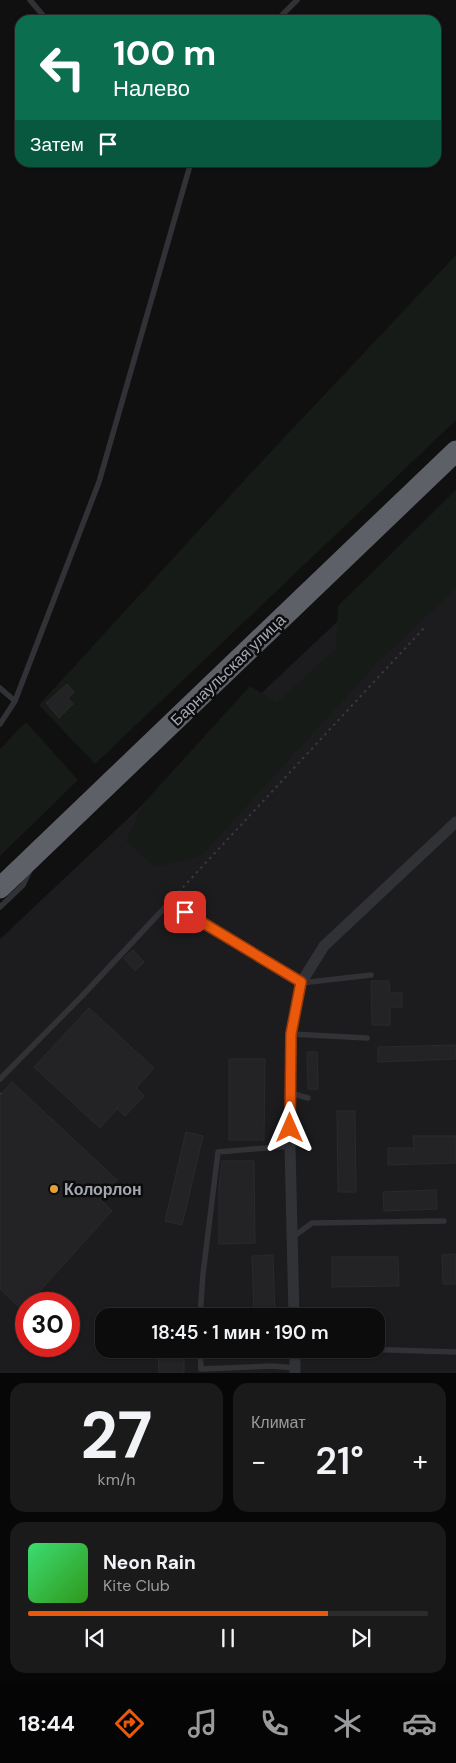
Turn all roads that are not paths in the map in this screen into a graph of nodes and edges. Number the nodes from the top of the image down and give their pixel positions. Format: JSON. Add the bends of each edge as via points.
{"nodes":[{"id":1,"x":30,"y":0,"type":"edge"},
{"id":2,"x":297,"y":0,"type":"edge"},
{"id":3,"x":43,"y":15,"type":"edge"},
{"id":4,"x":282,"y":15,"type":"edge"},
{"id":5,"x":190,"y":167,"type":"edge"},
{"id":6,"x":456,"y":451,"type":"edge"},
{"id":7,"x":0,"y":688,"type":"edge"},
{"id":8,"x":15,"y":701,"type":"junction"},
{"id":9,"x":0,"y":724,"type":"edge"},
{"id":10,"x":456,"y":822,"type":"edge"},
{"id":11,"x":39,"y":851,"type":"junction"},
{"id":12,"x":0,"y":888,"type":"edge"},
{"id":13,"x":0,"y":907,"type":"edge"},
{"id":14,"x":370,"y":976,"type":"dead end"},
{"id":15,"x":301,"y":982,"type":"junction"},
{"id":16,"x":291,"y":1034,"type":"junction"},
{"id":17,"x":367,"y":1038,"type":"dead end"},
{"id":18,"x":0,"y":1079,"type":"edge"},
{"id":19,"x":290,"y":1093,"type":"junction"},
{"id":20,"x":308,"y":1098,"type":"dead end"},
{"id":21,"x":290,"y":1146,"type":"junction"},
{"id":22,"x":444,"y":1221,"type":"dead end"},
{"id":23,"x":293,"y":1237,"type":"junction"},
{"id":24,"x":201,"y":1308,"type":"edge"},
{"id":25,"x":294,"y":1308,"type":"edge"},
{"id":26,"x":385,"y":1350,"type":"edge"},
{"id":27,"x":456,"y":1352,"type":"edge"},
{"id":28,"x":200,"y":1358,"type":"edge"},
{"id":29,"x":295,"y":1358,"type":"edge"},
{"id":30,"x":295,"y":1371,"type":"edge"}],
"edges":[{"from":1,"to":3,"type":"lane"},
{"from":2,"to":4,"type":"lane"},
{"from":5,"to":8,"type":"lane","via":[[98,482]]},
{"from":6,"to":11,"type":"highway","name":"Барнаульская улица"},
{"from":7,"to":8,"type":"lane"},
{"from":8,"to":9,"type":"lane"},
{"from":10,"to":15,"type":"street","via":[[324,946]]},
{"from":11,"to":12,"type":"highway","name":"Барнаульская улица"},
{"from":11,"to":13,"type":"lane","via":[[24,885]]},
{"from":14,"to":15,"type":"lane"},
{"from":15,"to":16,"type":"street"},
{"from":15,"to":18,"type":"lane","via":[[169,902]]},
{"from":16,"to":17,"type":"lane"},
{"from":16,"to":19,"type":"street"},
{"from":19,"to":20,"type":"lane"},
{"from":19,"to":21,"type":"street"},
{"from":21,"to":23,"type":"street"},
{"from":21,"to":24,"type":"lane","via":[[218,1152]]},
{"from":22,"to":23,"type":"lane","via":[[312,1223]]},
{"from":23,"to":25,"type":"street"},
{"from":26,"to":27,"type":"lane"},
{"from":28,"to":30,"type":"lane","via":[[201,1369],[272,1366]]},
{"from":29,"to":30,"type":"street"}]}
